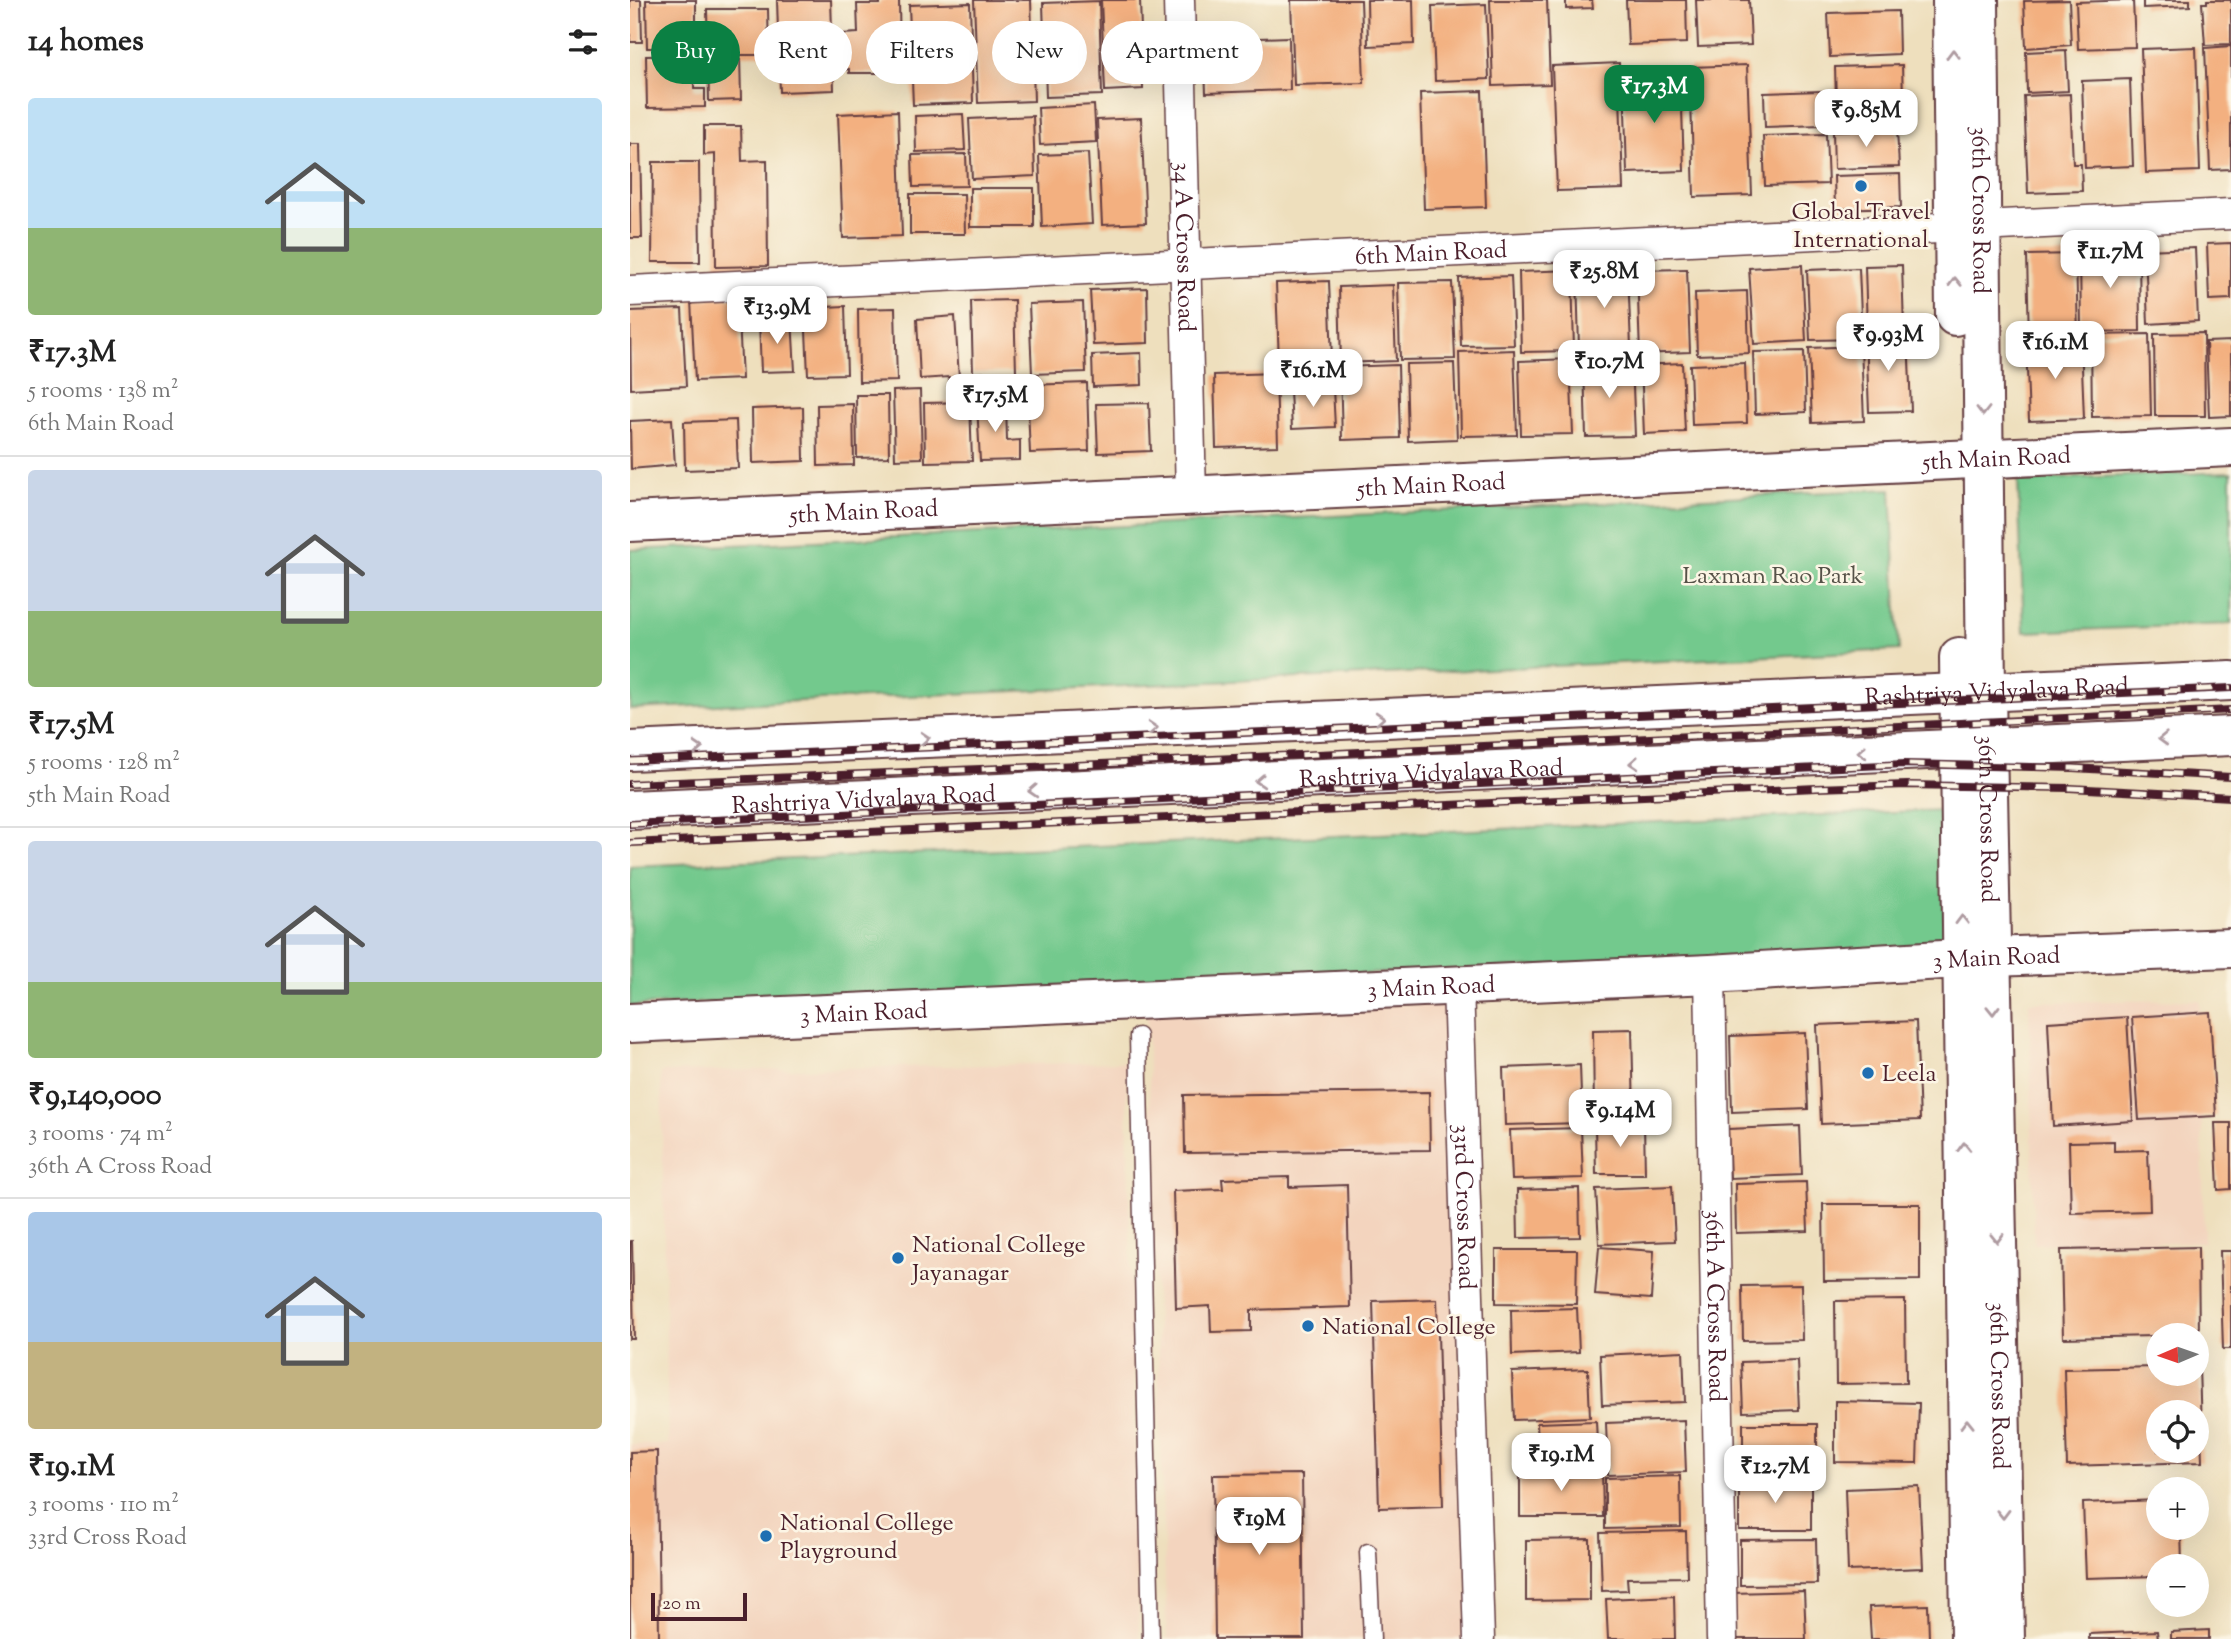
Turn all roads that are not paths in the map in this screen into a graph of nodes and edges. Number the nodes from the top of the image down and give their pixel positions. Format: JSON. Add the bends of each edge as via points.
{"nodes":[{"id":1,"x":1179,"y":0,"type":"edge"},
{"id":2,"x":1952,"y":0,"type":"edge"},
{"id":3,"x":1979,"y":0,"type":"edge"},
{"id":4,"x":2231,"y":214,"type":"edge"},
{"id":5,"x":1968,"y":227,"type":"junction"},
{"id":6,"x":1185,"y":264,"type":"junction"},
{"id":7,"x":630,"y":290,"type":"edge"},
{"id":8,"x":2231,"y":447,"type":"edge"},
{"id":9,"x":1970,"y":460,"type":"junction"},
{"id":10,"x":1191,"y":495,"type":"junction"},
{"id":11,"x":630,"y":522,"type":"edge"},
{"id":12,"x":2231,"y":681,"type":"edge"},
{"id":13,"x":1972,"y":692,"type":"junction"},
{"id":14,"x":2231,"y":736,"type":"edge"},
{"id":15,"x":1973,"y":747,"type":"junction"},
{"id":16,"x":630,"y":751,"type":"edge"},
{"id":17,"x":630,"y":810,"type":"edge"},
{"id":18,"x":2231,"y":948,"type":"edge"},
{"id":19,"x":1977,"y":958,"type":"junction"},
{"id":20,"x":1710,"y":975,"type":"junction"},
{"id":21,"x":1458,"y":985,"type":"junction"},
{"id":22,"x":630,"y":1023,"type":"edge"},
{"id":23,"x":1138,"y":1036,"type":"dead end"},
{"id":24,"x":1368,"y":1552,"type":"dead end"},
{"id":25,"x":1152,"y":1639,"type":"edge"},
{"id":26,"x":1372,"y":1639,"type":"edge"},
{"id":27,"x":1479,"y":1639,"type":"edge"},
{"id":28,"x":1722,"y":1639,"type":"edge"},
{"id":29,"x":1970,"y":1639,"type":"edge"},
{"id":30,"x":2005,"y":1639,"type":"edge"}],
"edges":[{"from":1,"to":6,"type":"street","name":"34 A Cross Road"},
{"from":5,"to":2,"type":"main road","name":"36th Cross Road","one_way":true},
{"from":3,"to":5,"type":"main road","name":"36th Cross Road"},
{"from":4,"to":5,"type":"street","name":"6th Main Road"},
{"from":5,"to":6,"type":"street","name":"6th Main Road"},
{"from":5,"to":9,"type":"main road","name":"36th Cross Road"},
{"from":6,"to":7,"type":"street","name":"6th Main Road"},
{"from":6,"to":10,"type":"street","name":"34 A Cross Road"},
{"from":8,"to":9,"type":"main road","name":"5th Main Road"},
{"from":9,"to":10,"type":"main road","name":"5th Main Road"},
{"from":9,"to":13,"type":"main road","name":"36th Cross Road"},
{"from":10,"to":11,"type":"main road","name":"5th Main Road"},
{"from":12,"to":13,"type":"main road","name":"Rashtriya Vidyalaya Road"},
{"from":13,"to":15,"type":"main road","name":"36th Cross Road"},
{"from":16,"to":13,"type":"main road","name":"Rashtriya Vidyalaya Road","one_way":true},
{"from":14,"to":15,"type":"main road","name":"Rashtriya Vidyalaya Road","one_way":true},
{"from":15,"to":17,"type":"main road","name":"Rashtriya Vidyalaya Road","one_way":true},
{"from":15,"to":19,"type":"main road","name":"36th Cross Road"},
{"from":18,"to":19,"type":"main road","name":"3 Main Road"},
{"from":19,"to":20,"type":"main road","name":"3 Main Road"},
{"from":29,"to":19,"type":"main road","name":"36th Cross Road","one_way":true},
{"from":19,"to":30,"type":"main road","name":"36th Cross Road","one_way":true},
{"from":20,"to":21,"type":"main road","name":"3 Main Road"},
{"from":20,"to":28,"type":"street","name":"36th A Cross Road"},
{"from":21,"to":22,"type":"main road","name":"3 Main Road"},
{"from":21,"to":27,"type":"street","name":"33rd Cross Road"},
{"from":23,"to":25,"type":"lane"},
{"from":24,"to":26,"type":"lane"}]}
